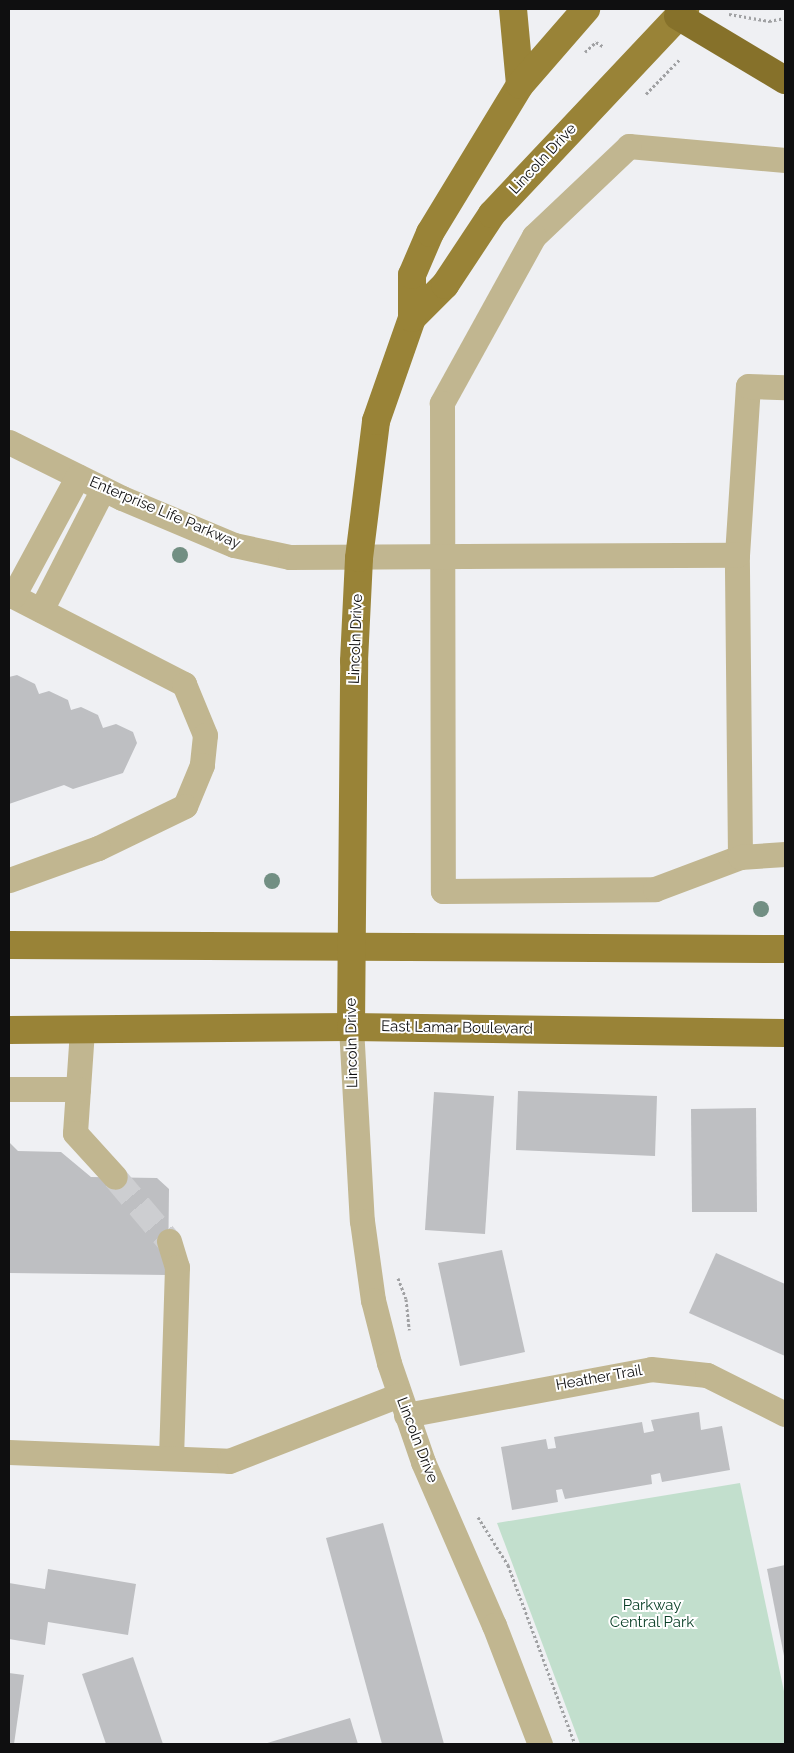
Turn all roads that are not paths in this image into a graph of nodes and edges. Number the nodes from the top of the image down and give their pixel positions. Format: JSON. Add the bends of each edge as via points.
{"nodes":[{"id":1,"x":513,"y":9,"type":"edge"},
{"id":2,"x":586,"y":9,"type":"edge"},
{"id":3,"x":675,"y":11,"type":"edge"},
{"id":4,"x":785,"y":80,"type":"edge"},
{"id":5,"x":520,"y":85,"type":"junction"},
{"id":6,"x":785,"y":160,"type":"edge"},
{"id":7,"x":412,"y":318,"type":"junction"},
{"id":8,"x":785,"y":387,"type":"edge"},
{"id":9,"x":9,"y":442,"type":"edge"},
{"id":10,"x":78,"y":476,"type":"junction"},
{"id":11,"x":103,"y":489,"type":"junction"},
{"id":12,"x":737,"y":555,"type":"junction"},
{"id":13,"x":440,"y":557,"type":"junction"},
{"id":14,"x":359,"y":558,"type":"junction"},
{"id":15,"x":11,"y":595,"type":"edge"},
{"id":16,"x":41,"y":610,"type":"junction"},
{"id":17,"x":785,"y":854,"type":"edge"},
{"id":18,"x":740,"y":857,"type":"junction"},
{"id":19,"x":9,"y":880,"type":"edge"},
{"id":20,"x":9,"y":946,"type":"edge"},
{"id":21,"x":352,"y":947,"type":"junction"},
{"id":22,"x":785,"y":949,"type":"edge"},
{"id":23,"x":351,"y":1027,"type":"junction"},
{"id":24,"x":9,"y":1030,"type":"edge"},
{"id":25,"x":82,"y":1030,"type":"junction"},
{"id":26,"x":785,"y":1033,"type":"edge"},
{"id":27,"x":9,"y":1089,"type":"edge"},
{"id":28,"x":78,"y":1089,"type":"junction"},
{"id":29,"x":115,"y":1177,"type":"tunnel mouth"},
{"id":30,"x":169,"y":1241,"type":"tunnel mouth"},
{"id":31,"x":403,"y":1405,"type":"junction"},
{"id":32,"x":785,"y":1414,"type":"edge"},
{"id":33,"x":9,"y":1452,"type":"edge"},
{"id":34,"x":171,"y":1458,"type":"junction"},
{"id":35,"x":540,"y":1744,"type":"edge"}],
"edges":[{"from":1,"to":5,"type":"main road"},
{"from":2,"to":5,"type":"main road","name":"Lincoln Drive"},
{"from":3,"to":4,"type":"highway"},
{"from":3,"to":7,"type":"main road","name":"Lincoln Drive","via":[[497,208],[445,284]]},
{"from":5,"to":7,"type":"main road","name":"Lincoln Drive","via":[[430,233],[412,275]]},
{"from":6,"to":13,"type":"street","via":[[629,146],[534,236],[442,403]]},
{"from":7,"to":14,"type":"main road","name":"Lincoln Drive","via":[[376,421]]},
{"from":8,"to":12,"type":"street","via":[[748,386]]},
{"from":9,"to":10,"type":"street","name":"Enterprise Life Parkway"},
{"from":10,"to":11,"type":"street","name":"Enterprise Life Parkway"},
{"from":10,"to":15,"type":"street"},
{"from":11,"to":14,"type":"street","name":"Enterprise Life Parkway","via":[[234,545],[290,557]]},
{"from":11,"to":16,"type":"street"},
{"from":12,"to":13,"type":"street","name":"Enterprise Life Parkway"},
{"from":12,"to":18,"type":"street"},
{"from":13,"to":14,"type":"street","name":"Enterprise Life Parkway"},
{"from":13,"to":18,"type":"street","via":[[443,891],[655,889]]},
{"from":14,"to":21,"type":"main road","name":"Lincoln Drive"},
{"from":15,"to":16,"type":"street"},
{"from":16,"to":19,"type":"street","via":[[184,684],[205,735],[202,765],[185,806],[161,821]]},
{"from":17,"to":18,"type":"street"},
{"from":20,"to":21,"type":"main road"},
{"from":21,"to":22,"type":"main road"},
{"from":21,"to":23,"type":"main road","name":"Lincoln Drive"},
{"from":23,"to":25,"type":"main road","name":"East Lamar Boulevard"},
{"from":23,"to":26,"type":"main road","name":"East Lamar Boulevard"},
{"from":23,"to":31,"type":"street","name":"Lincoln Drive","via":[[362,1221],[372,1300]]},
{"from":24,"to":25,"type":"main road","name":"East Lamar Boulevard"},
{"from":25,"to":28,"type":"street"},
{"from":27,"to":28,"type":"street"},
{"from":28,"to":29,"type":"street","via":[[75,1133]]},
{"from":30,"to":34,"type":"street","via":[[176,1267]]},
{"from":31,"to":32,"type":"street","name":"Heather Trail","via":[[651,1369],[707,1375]]},
{"from":31,"to":34,"type":"street","name":"Heather Trail","via":[[230,1461]]},
{"from":31,"to":35,"type":"street","name":"Lincoln Drive"},
{"from":33,"to":34,"type":"street","name":"Heather Trail"}]}
